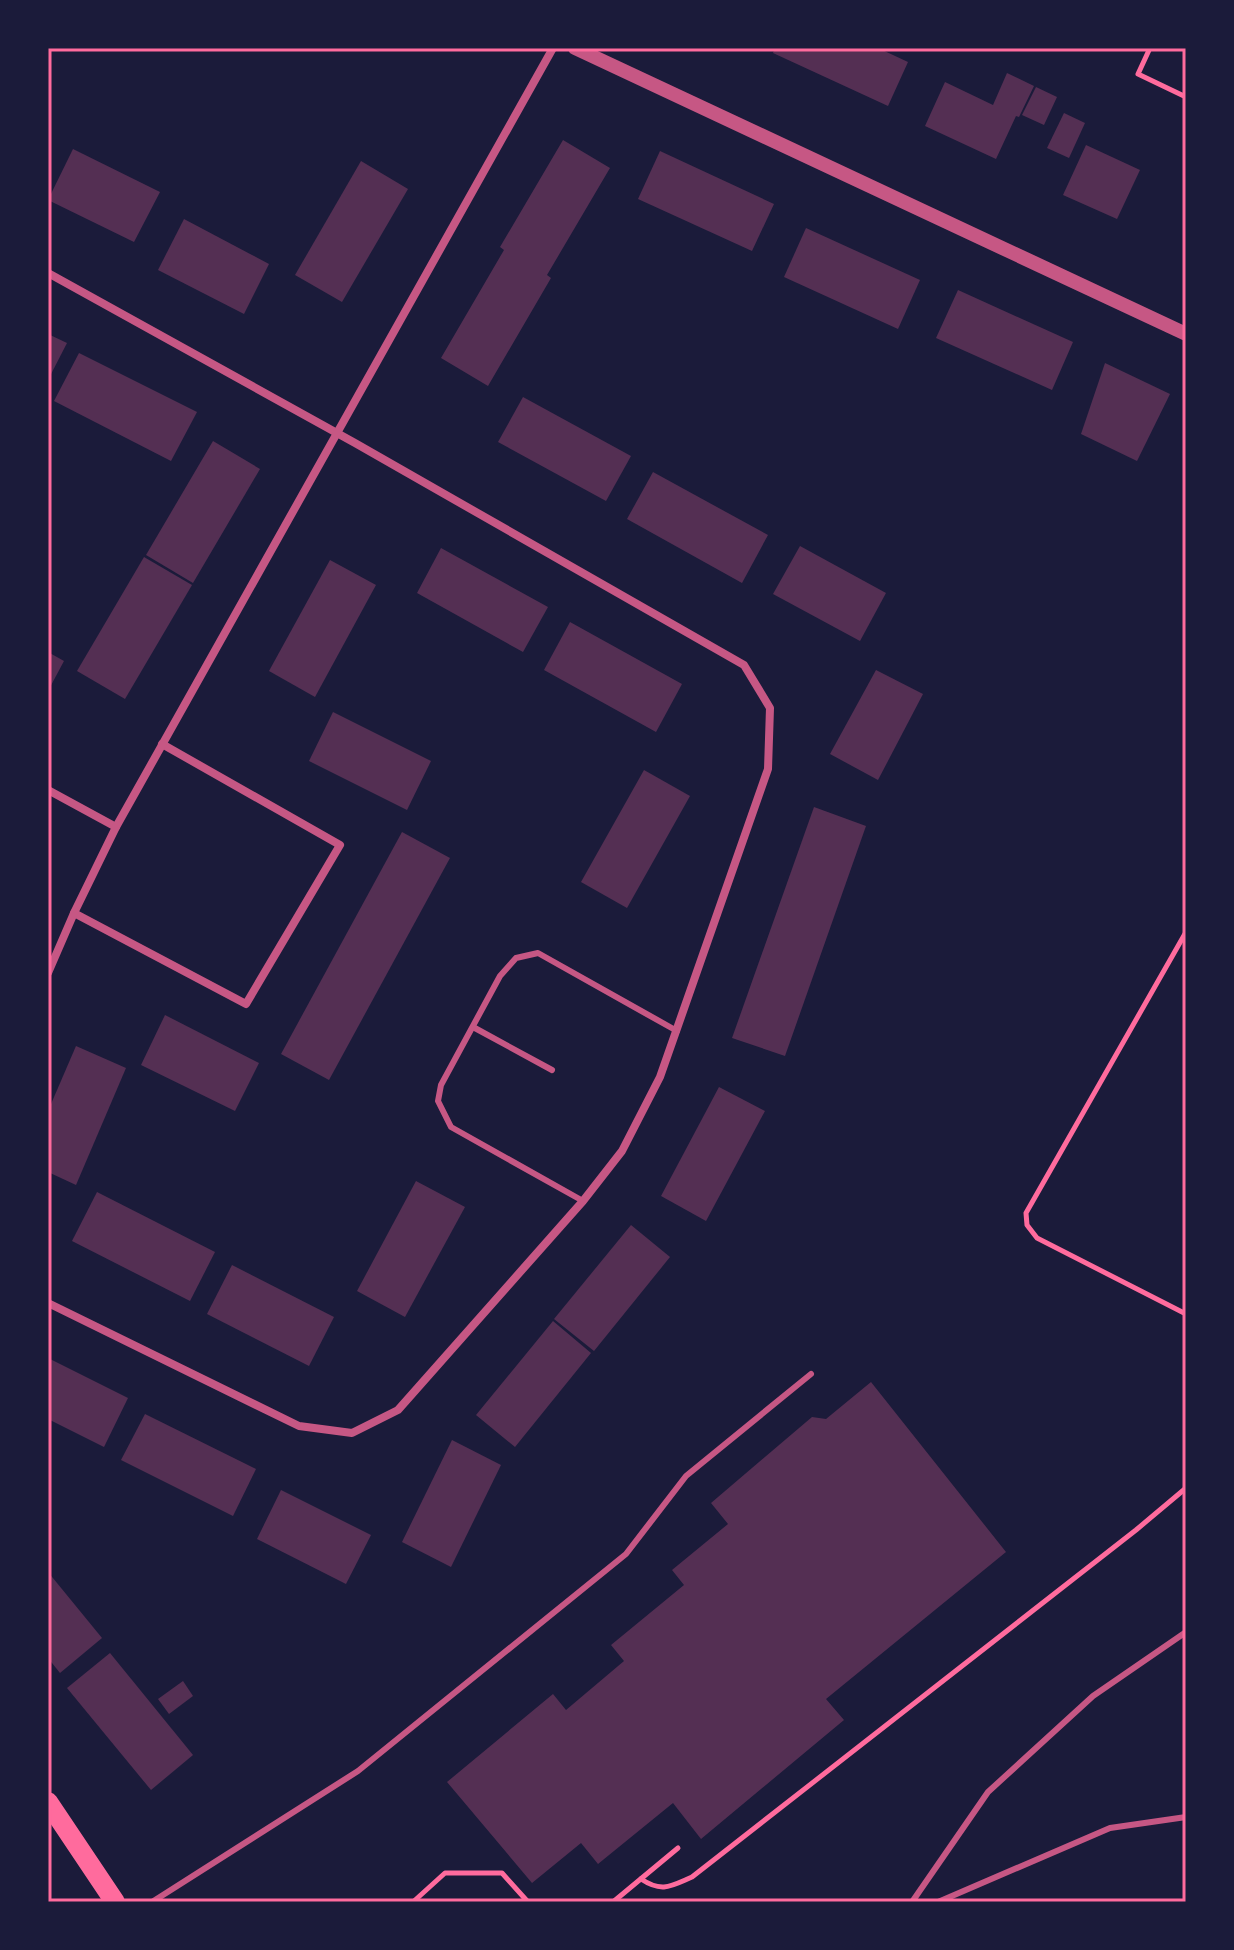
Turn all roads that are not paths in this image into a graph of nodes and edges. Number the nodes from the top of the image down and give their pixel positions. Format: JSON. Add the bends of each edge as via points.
{"nodes":[{"id":1,"x":553,"y":48,"type":"edge"},
{"id":2,"x":575,"y":48,"type":"edge"},
{"id":3,"x":48,"y":273,"type":"edge"},
{"id":4,"x":1186,"y":334,"type":"edge"},
{"id":5,"x":336,"y":432,"type":"junction"},
{"id":6,"x":162,"y":744,"type":"junction"},
{"id":7,"x":48,"y":790,"type":"edge"},
{"id":8,"x":116,"y":827,"type":"junction"},
{"id":9,"x":74,"y":913,"type":"junction"},
{"id":10,"x":48,"y":973,"type":"edge"},
{"id":11,"x":473,"y":1027,"type":"junction"},
{"id":12,"x":677,"y":1031,"type":"junction"},
{"id":13,"x":552,"y":1070,"type":"dead end"},
{"id":14,"x":583,"y":1201,"type":"junction"},
{"id":15,"x":48,"y":1303,"type":"edge"},
{"id":16,"x":811,"y":1374,"type":"dead end"},
{"id":17,"x":1186,"y":1632,"type":"edge"},
{"id":18,"x":48,"y":1802,"type":"edge"},
{"id":19,"x":1186,"y":1817,"type":"edge"},
{"id":20,"x":115,"y":1902,"type":"edge"},
{"id":21,"x":152,"y":1902,"type":"edge"},
{"id":22,"x":912,"y":1902,"type":"edge"},
{"id":23,"x":938,"y":1902,"type":"edge"}],
"edges":[{"from":1,"to":5,"type":"street"},
{"from":2,"to":4,"type":"street"},
{"from":3,"to":5,"type":"street"},
{"from":5,"to":6,"type":"street"},
{"from":5,"to":12,"type":"street","via":[[744,665],[770,708],[768,769]]},
{"from":6,"to":8,"type":"street"},
{"from":6,"to":9,"type":"street","via":[[340,845],[246,1004]]},
{"from":7,"to":8,"type":"street"},
{"from":8,"to":9,"type":"street"},
{"from":9,"to":10,"type":"street"},
{"from":11,"to":12,"type":"lane","via":[[500,976],[516,958],[538,953]]},
{"from":11,"to":13,"type":"lane"},
{"from":11,"to":14,"type":"lane","via":[[441,1085],[438,1101],[451,1127]]},
{"from":12,"to":14,"type":"street","via":[[622,1151]]},
{"from":14,"to":15,"type":"street","via":[[398,1410],[352,1433],[299,1426]]},
{"from":16,"to":21,"type":"lane","via":[[686,1476],[626,1554],[358,1771]]},
{"from":17,"to":22,"type":"lane","via":[[1093,1696],[988,1792]]},
{"from":18,"to":20,"type":"main road"},
{"from":19,"to":23,"type":"lane","via":[[1110,1828]]}]}
